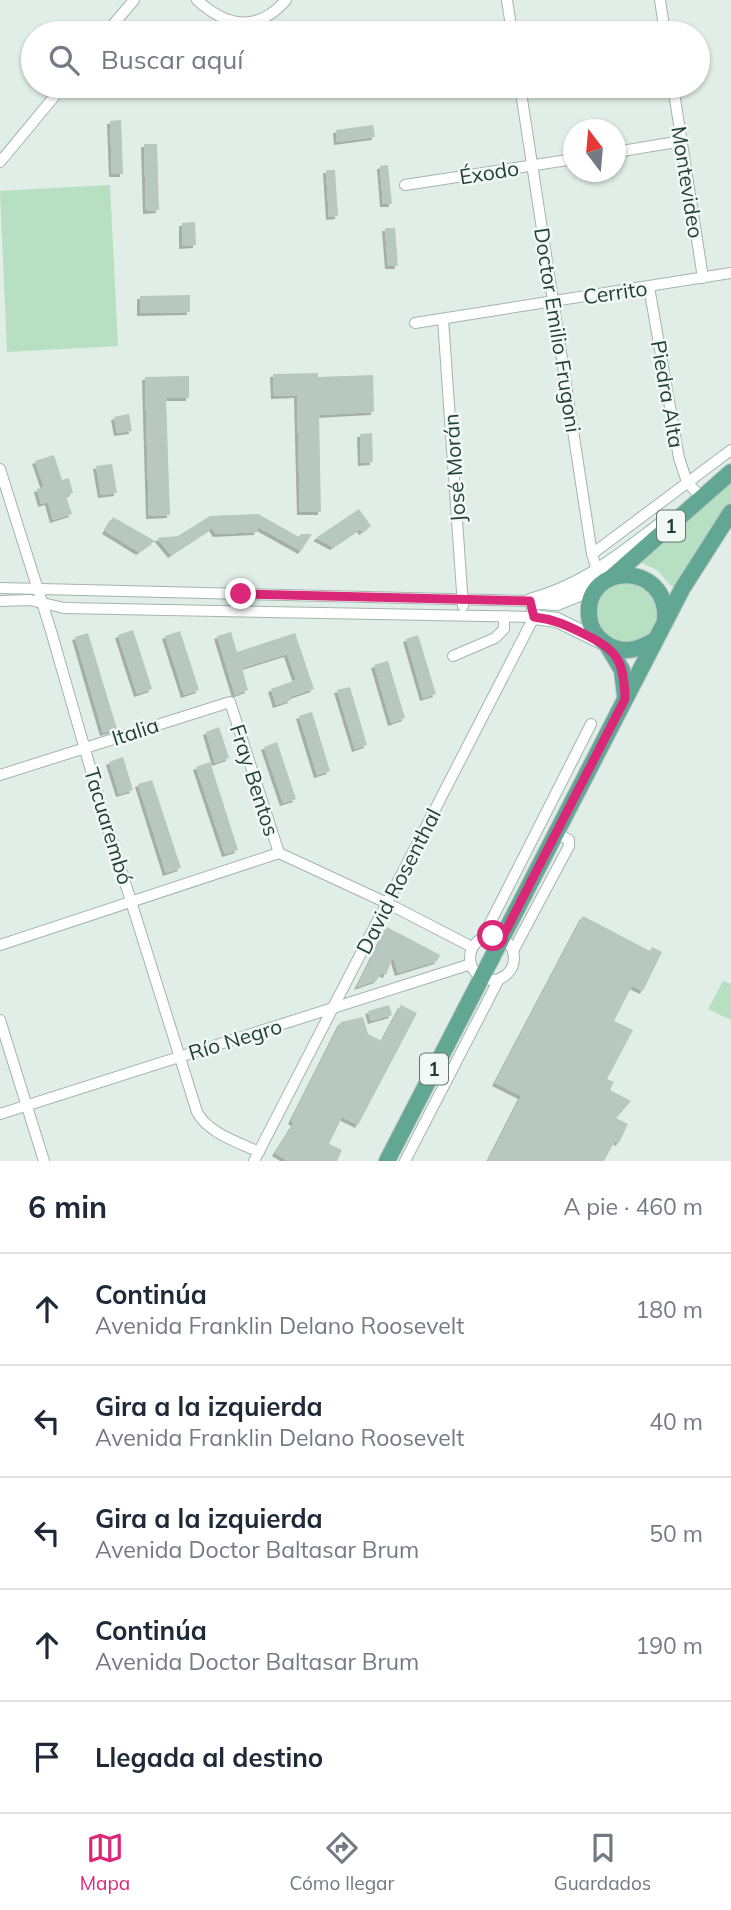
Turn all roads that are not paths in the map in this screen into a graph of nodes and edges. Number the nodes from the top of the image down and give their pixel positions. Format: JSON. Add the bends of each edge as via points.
{"nodes":[{"id":1,"x":134,"y":0,"type":"edge"},
{"id":2,"x":197,"y":0,"type":"edge"},
{"id":3,"x":286,"y":0,"type":"edge"},
{"id":4,"x":507,"y":0,"type":"edge"},
{"id":5,"x":660,"y":0,"type":"edge"},
{"id":6,"x":116,"y":21,"type":"edge"},
{"id":7,"x":232,"y":21,"type":"edge"},
{"id":8,"x":255,"y":21,"type":"edge"},
{"id":9,"x":510,"y":21,"type":"edge"},
{"id":10,"x":663,"y":21,"type":"edge"},
{"id":11,"x":53,"y":98,"type":"edge"},
{"id":12,"x":522,"y":98,"type":"edge"},
{"id":13,"x":675,"y":98,"type":"edge"},
{"id":14,"x":682,"y":141,"type":"junction"},
{"id":15,"x":626,"y":150,"type":"edge"},
{"id":16,"x":563,"y":161,"type":"edge"},
{"id":17,"x":0,"y":162,"type":"edge"},
{"id":18,"x":532,"y":166,"type":"junction"},
{"id":19,"x":405,"y":185,"type":"dead end"},
{"id":20,"x":731,"y":273,"type":"edge"},
{"id":21,"x":703,"y":278,"type":"junction"},
{"id":22,"x":649,"y":287,"type":"junction"},
{"id":23,"x":554,"y":301,"type":"junction"},
{"id":24,"x":443,"y":319,"type":"junction"},
{"id":25,"x":415,"y":323,"type":"dead end"},
{"id":26,"x":731,"y":450,"type":"edge"},
{"id":27,"x":0,"y":468,"type":"edge"},
{"id":28,"x":727,"y":476,"type":"edge"},
{"id":29,"x":687,"y":482,"type":"junction"},
{"id":30,"x":699,"y":495,"type":"junction"},
{"id":31,"x":731,"y":512,"type":"edge"},
{"id":32,"x":592,"y":554,"type":"junction"},
{"id":33,"x":603,"y":579,"type":"junction"},
{"id":34,"x":0,"y":588,"type":"edge"},
{"id":35,"x":37,"y":588,"type":"junction"},
{"id":36,"x":463,"y":600,"type":"junction"},
{"id":37,"x":0,"y":601,"type":"edge"},
{"id":38,"x":530,"y":601,"type":"junction"},
{"id":39,"x":41,"y":604,"type":"junction"},
{"id":40,"x":462,"y":616,"type":"junction"},
{"id":41,"x":505,"y":616,"type":"junction"},
{"id":42,"x":534,"y":617,"type":"junction"},
{"id":43,"x":664,"y":623,"type":"junction"},
{"id":44,"x":655,"y":640,"type":"junction"},
{"id":45,"x":606,"y":644,"type":"junction"},
{"id":46,"x":453,"y":656,"type":"dead end"},
{"id":47,"x":625,"y":699,"type":"junction"},
{"id":48,"x":230,"y":702,"type":"joint"},
{"id":49,"x":611,"y":725,"type":"junction"},
{"id":50,"x":85,"y":747,"type":"junction"},
{"id":51,"x":574,"y":757,"type":"junction"},
{"id":52,"x":591,"y":765,"type":"junction"},
{"id":53,"x":0,"y":775,"type":"edge"},
{"id":54,"x":562,"y":780,"type":"junction"},
{"id":55,"x":579,"y":788,"type":"junction"},
{"id":56,"x":279,"y":853,"type":"junction"},
{"id":57,"x":521,"y":862,"type":"junction"},
{"id":58,"x":544,"y":874,"type":"junction"},
{"id":59,"x":132,"y":902,"type":"junction"},
{"id":60,"x":387,"y":903,"type":"junction"},
{"id":61,"x":483,"y":937,"type":"junction"},
{"id":62,"x":502,"y":938,"type":"junction"},
{"id":63,"x":0,"y":944,"type":"edge"},
{"id":64,"x":472,"y":947,"type":"junction"},
{"id":65,"x":513,"y":951,"type":"junction"},
{"id":66,"x":476,"y":971,"type":"junction"},
{"id":67,"x":499,"y":978,"type":"junction"},
{"id":68,"x":332,"y":1009,"type":"junction"},
{"id":69,"x":0,"y":1020,"type":"edge"},
{"id":70,"x":179,"y":1056,"type":"junction"},
{"id":71,"x":438,"y":1079,"type":"junction"},
{"id":72,"x":27,"y":1105,"type":"junction"},
{"id":73,"x":0,"y":1114,"type":"edge"},
{"id":74,"x":411,"y":1133,"type":"junction"},
{"id":75,"x":256,"y":1156,"type":"edge"},
{"id":76,"x":44,"y":1161,"type":"edge"},
{"id":77,"x":387,"y":1161,"type":"edge"},
{"id":78,"x":405,"y":1161,"type":"edge"}],
"edges":[{"from":1,"to":6,"type":"street"},
{"from":2,"to":7,"type":"street","via":[[215,16]]},
{"from":3,"to":8,"type":"street","via":[[271,15]]},
{"from":4,"to":9,"type":"street"},
{"from":5,"to":10,"type":"street"},
{"from":11,"to":17,"type":"street"},
{"from":12,"to":18,"type":"street","name":"Doctor Emilio Frugoni"},
{"from":13,"to":14,"type":"street","name":"Montevideo"},
{"from":14,"to":15,"type":"street"},
{"from":14,"to":21,"type":"street","name":"Montevideo"},
{"from":16,"to":18,"type":"street","name":"Éxodo"},
{"from":18,"to":19,"type":"street","name":"Éxodo"},
{"from":18,"to":23,"type":"street","name":"Doctor Emilio Frugoni"},
{"from":20,"to":21,"type":"street","name":"Cerrito"},
{"from":21,"to":22,"type":"street","name":"Cerrito"},
{"from":22,"to":23,"type":"street","name":"Cerrito"},
{"from":22,"to":29,"type":"street","name":"Piedra Alta"},
{"from":23,"to":24,"type":"street","name":"Cerrito"},
{"from":23,"to":32,"type":"street","name":"Doctor Emilio Frugoni"},
{"from":24,"to":25,"type":"street","name":"Cerrito"},
{"from":24,"to":36,"type":"street","name":"José Morán"},
{"from":26,"to":29,"type":"street"},
{"from":27,"to":35,"type":"street","name":"Tacuarembó"},
{"from":28,"to":30,"type":"street"},
{"from":28,"to":33,"type":"main road","number":"1"},
{"from":29,"to":30,"type":"street","name":"Piedra Alta"},
{"from":29,"to":32,"type":"street"},
{"from":30,"to":33,"type":"street"},
{"from":31,"to":43,"type":"main road","number":"1"},
{"from":32,"to":33,"type":"street","name":"Doctor Emilio Frugoni"},
{"from":33,"to":38,"type":"street","via":[[557,603]]},
{"from":33,"to":43,"type":"main road","via":[[631,575],[651,583],[663,601]]},
{"from":33,"to":45,"type":"main road","via":[[590,601],[589,618],[593,631]]},
{"from":34,"to":35,"type":"street"},
{"from":35,"to":36,"type":"street"},
{"from":35,"to":39,"type":"street","name":"Tacuarembó"},
{"from":36,"to":38,"type":"street"},
{"from":36,"to":40,"type":"street","name":"José Morán"},
{"from":37,"to":39,"type":"street"},
{"from":38,"to":42,"type":"street"},
{"from":39,"to":40,"type":"street"},
{"from":39,"to":50,"type":"street","name":"Tacuarembó"},
{"from":40,"to":41,"type":"street"},
{"from":41,"to":42,"type":"street"},
{"from":41,"to":46,"type":"street","via":[[504,629],[495,638]]},
{"from":42,"to":45,"type":"street","via":[[557,620]]},
{"from":42,"to":60,"type":"street","name":"David Rosenthal"},
{"from":43,"to":44,"type":"main road","number":"1"},
{"from":44,"to":45,"type":"main road","via":[[628,650]]},
{"from":44,"to":47,"type":"main road","number":"1"},
{"from":45,"to":47,"type":"main road","via":[[622,670]]},
{"from":47,"to":49,"type":"main road","number":"1"},
{"from":48,"to":50,"type":"street","name":"Italia"},
{"from":48,"to":56,"type":"street","name":"Fray Bentos"},
{"from":49,"to":51,"type":"street","via":[[600,732],[589,727]]},
{"from":49,"to":52,"type":"main road","number":"1"},
{"from":50,"to":53,"type":"street","name":"Italia"},
{"from":50,"to":59,"type":"street","name":"Tacuarembó"},
{"from":51,"to":52,"type":"street"},
{"from":51,"to":54,"type":"street"},
{"from":52,"to":55,"type":"main road","number":"1"},
{"from":54,"to":55,"type":"street"},
{"from":54,"to":57,"type":"street"},
{"from":55,"to":58,"type":"main road","number":"1"},
{"from":56,"to":59,"type":"street"},
{"from":56,"to":60,"type":"street","name":"Fray Bentos"},
{"from":57,"to":58,"type":"street"},
{"from":57,"to":61,"type":"street"},
{"from":58,"to":62,"type":"main road","number":"1"},
{"from":58,"to":65,"type":"street"},
{"from":59,"to":63,"type":"street"},
{"from":59,"to":70,"type":"street","name":"Tacuarembó"},
{"from":60,"to":64,"type":"street","name":"Fray Bentos"},
{"from":60,"to":68,"type":"street","name":"David Rosenthal"},
{"from":61,"to":62,"type":"street"},
{"from":61,"to":64,"type":"street"},
{"from":62,"to":65,"type":"street"},
{"from":62,"to":66,"type":"main road","number":"1"},
{"from":64,"to":66,"type":"street"},
{"from":65,"to":67,"type":"street","via":[[512,968]]},
{"from":66,"to":67,"type":"street"},
{"from":66,"to":68,"type":"street","name":"Río Negro"},
{"from":66,"to":71,"type":"main road","number":"1"},
{"from":67,"to":71,"type":"street"},
{"from":68,"to":70,"type":"street","name":"Río Negro"},
{"from":68,"to":75,"type":"street","name":"David Rosenthal"},
{"from":69,"to":72,"type":"street"},
{"from":70,"to":72,"type":"street","name":"Río Negro"},
{"from":70,"to":75,"type":"street","name":"Tacuarembó","via":[[201,1119]]},
{"from":71,"to":74,"type":"main road","number":"1"},
{"from":72,"to":73,"type":"street","name":"Río Negro"},
{"from":72,"to":76,"type":"street"},
{"from":74,"to":77,"type":"main road","number":"1"},
{"from":74,"to":78,"type":"street"}]}
